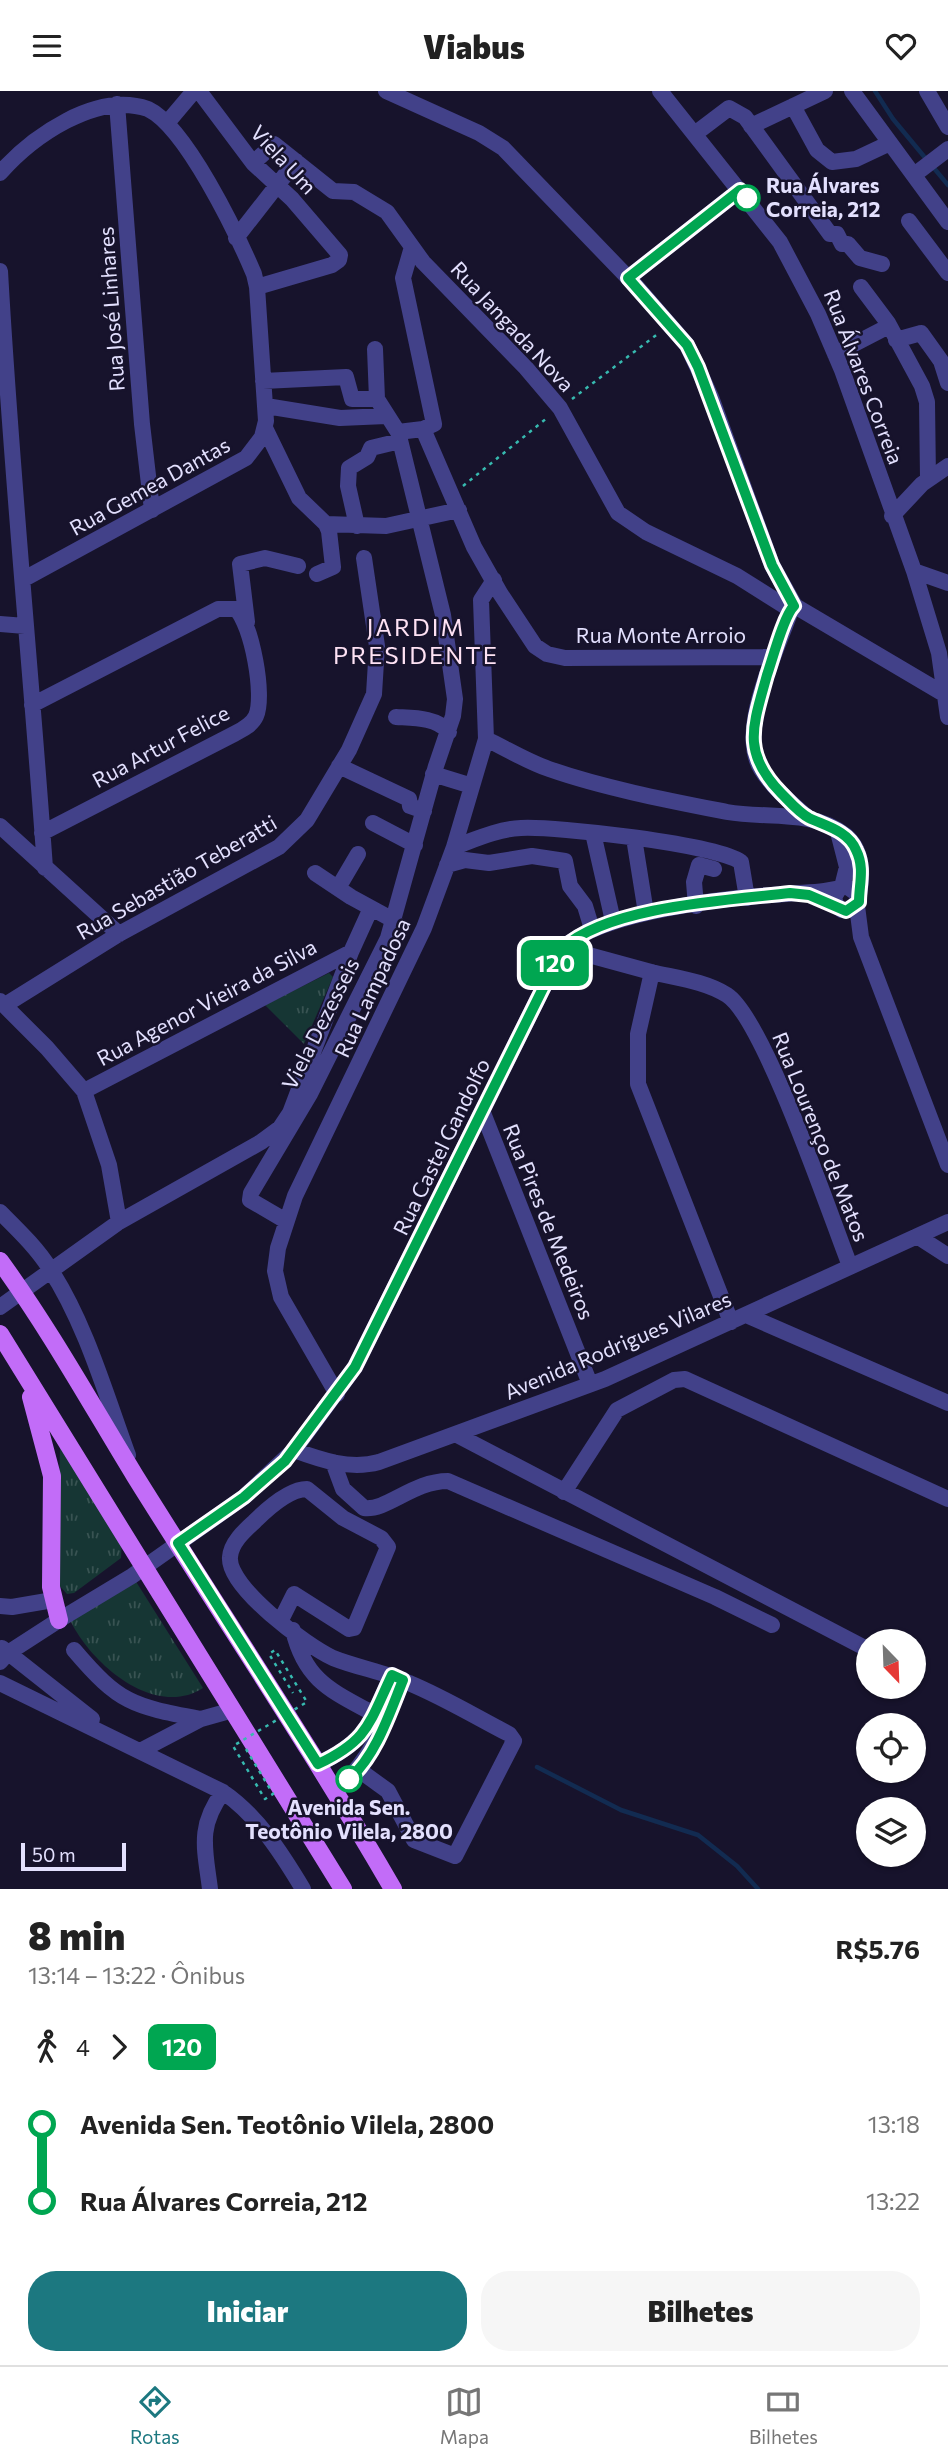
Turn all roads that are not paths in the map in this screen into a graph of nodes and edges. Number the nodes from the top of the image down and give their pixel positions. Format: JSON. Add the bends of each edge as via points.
{"nodes":[{"id":1,"x":197,"y":91,"type":"edge"},
{"id":2,"x":386,"y":91,"type":"edge"},
{"id":3,"x":825,"y":91,"type":"edge"},
{"id":4,"x":852,"y":91,"type":"edge"},
{"id":5,"x":927,"y":91,"type":"edge"},
{"id":6,"x":669,"y":94,"type":"edge"},
{"id":7,"x":403,"y":95,"type":"edge"},
{"id":8,"x":117,"y":104,"type":"junction"},
{"id":9,"x":793,"y":106,"type":"junction"},
{"id":10,"x":167,"y":123,"type":"junction"},
{"id":11,"x":751,"y":126,"type":"junction"},
{"id":12,"x":948,"y":127,"type":"edge"},
{"id":13,"x":696,"y":133,"type":"junction"},
{"id":14,"x":890,"y":143,"type":"junction"},
{"id":15,"x":948,"y":149,"type":"edge"},
{"id":16,"x":296,"y":161,"type":"junction"},
{"id":17,"x":253,"y":163,"type":"junction"},
{"id":18,"x":0,"y":173,"type":"edge"},
{"id":19,"x":914,"y":175,"type":"junction"},
{"id":20,"x":276,"y":186,"type":"junction"},
{"id":21,"x":740,"y":190,"type":"junction"},
{"id":22,"x":909,"y":221,"type":"dead end"},
{"id":23,"x":948,"y":222,"type":"edge"},
{"id":24,"x":236,"y":238,"type":"junction"},
{"id":25,"x":925,"y":240,"type":"junction"},
{"id":26,"x":412,"y":247,"type":"junction"},
{"id":27,"x":882,"y":264,"type":"dead end"},
{"id":28,"x":0,"y":271,"type":"edge"},
{"id":29,"x":948,"y":273,"type":"edge"},
{"id":30,"x":628,"y":278,"type":"junction"},
{"id":31,"x":257,"y":287,"type":"junction"},
{"id":32,"x":861,"y":287,"type":"dead end"},
{"id":33,"x":1,"y":292,"type":"edge"},
{"id":34,"x":893,"y":333,"type":"junction"},
{"id":35,"x":375,"y":349,"type":"dead end"},
{"id":36,"x":835,"y":354,"type":"junction"},
{"id":37,"x":947,"y":376,"type":"edge"},
{"id":38,"x":263,"y":381,"type":"junction"},
{"id":39,"x":948,"y":391,"type":"edge"},
{"id":40,"x":377,"y":399,"type":"junction"},
{"id":41,"x":926,"y":399,"type":"junction"},
{"id":42,"x":266,"y":406,"type":"junction"},
{"id":43,"x":386,"y":416,"type":"junction"},
{"id":44,"x":265,"y":428,"type":"junction"},
{"id":45,"x":424,"y":433,"type":"junction"},
{"id":46,"x":399,"y":437,"type":"junction"},
{"id":47,"x":948,"y":466,"type":"edge"},
{"id":48,"x":6,"y":473,"type":"edge"},
{"id":49,"x":928,"y":479,"type":"junction"},
{"id":50,"x":152,"y":510,"type":"junction"},
{"id":51,"x":459,"y":510,"type":"junction"},
{"id":52,"x":892,"y":516,"type":"junction"},
{"id":53,"x":419,"y":520,"type":"junction"},
{"id":54,"x":326,"y":524,"type":"junction"},
{"id":55,"x":357,"y":526,"type":"junction"},
{"id":56,"x":364,"y":558,"type":"dead end"},
{"id":57,"x":298,"y":566,"type":"dead end"},
{"id":58,"x":914,"y":571,"type":"junction"},
{"id":59,"x":317,"y":574,"type":"dead end"},
{"id":60,"x":24,"y":579,"type":"junction"},
{"id":61,"x":494,"y":580,"type":"junction"},
{"id":62,"x":947,"y":581,"type":"edge"},
{"id":63,"x":792,"y":608,"type":"junction"},
{"id":64,"x":247,"y":622,"type":"junction"},
{"id":65,"x":0,"y":625,"type":"edge"},
{"id":66,"x":25,"y":626,"type":"junction"},
{"id":67,"x":773,"y":657,"type":"junction"},
{"id":68,"x":944,"y":694,"type":"junction"},
{"id":69,"x":32,"y":705,"type":"junction"},
{"id":70,"x":396,"y":717,"type":"dead end"},
{"id":71,"x":948,"y":717,"type":"edge"},
{"id":72,"x":449,"y":732,"type":"junction"},
{"id":73,"x":486,"y":740,"type":"junction"},
{"id":74,"x":339,"y":766,"type":"junction"},
{"id":75,"x":433,"y":774,"type":"junction"},
{"id":76,"x":472,"y":786,"type":"junction"},
{"id":77,"x":424,"y":811,"type":"junction"},
{"id":78,"x":806,"y":816,"type":"junction"},
{"id":79,"x":373,"y":823,"type":"dead end"},
{"id":80,"x":0,"y":826,"type":"edge"},
{"id":81,"x":42,"y":833,"type":"junction"},
{"id":82,"x":593,"y":833,"type":"junction"},
{"id":83,"x":634,"y":838,"type":"junction"},
{"id":84,"x":415,"y":845,"type":"junction"},
{"id":85,"x":454,"y":847,"type":"junction"},
{"id":86,"x":358,"y":854,"type":"dead end"},
{"id":87,"x":447,"y":865,"type":"junction"},
{"id":88,"x":45,"y":868,"type":"junction"},
{"id":89,"x":714,"y":869,"type":"dead end"},
{"id":90,"x":315,"y":873,"type":"dead end"},
{"id":91,"x":338,"y":888,"type":"junction"},
{"id":92,"x":747,"y":898,"type":"junction"},
{"id":93,"x":846,"y":899,"type":"junction"},
{"id":94,"x":696,"y":906,"type":"junction"},
{"id":95,"x":371,"y":908,"type":"junction"},
{"id":96,"x":646,"y":913,"type":"junction"},
{"id":97,"x":395,"y":921,"type":"junction"},
{"id":98,"x":613,"y":921,"type":"junction"},
{"id":99,"x":592,"y":929,"type":"junction"},
{"id":100,"x":119,"y":934,"type":"junction"},
{"id":101,"x":563,"y":948,"type":"junction"},
{"id":102,"x":351,"y":952,"type":"junction"},
{"id":103,"x":652,"y":972,"type":"junction"},
{"id":104,"x":2,"y":1003,"type":"edge"},
{"id":105,"x":84,"y":1091,"type":"junction"},
{"id":106,"x":482,"y":1114,"type":"junction"},
{"id":107,"x":948,"y":1165,"type":"edge"},
{"id":108,"x":0,"y":1212,"type":"edge"},
{"id":109,"x":285,"y":1221,"type":"junction"},
{"id":110,"x":119,"y":1222,"type":"junction"},
{"id":111,"x":948,"y":1223,"type":"edge"},
{"id":112,"x":917,"y":1236,"type":"junction"},
{"id":113,"x":948,"y":1256,"type":"edge"},
{"id":114,"x":0,"y":1261,"type":"edge"},
{"id":115,"x":850,"y":1266,"type":"junction"},
{"id":116,"x":51,"y":1271,"type":"junction"},
{"id":117,"x":22,"y":1290,"type":"junction"},
{"id":118,"x":0,"y":1307,"type":"edge"},
{"id":119,"x":739,"y":1318,"type":"junction"},
{"id":120,"x":0,"y":1334,"type":"edge"},
{"id":121,"x":25,"y":1377,"type":"junction"},
{"id":122,"x":590,"y":1384,"type":"junction"},
{"id":123,"x":337,"y":1394,"type":"junction"},
{"id":124,"x":948,"y":1403,"type":"edge"},
{"id":125,"x":457,"y":1435,"type":"junction"},
{"id":126,"x":294,"y":1450,"type":"junction"},
{"id":127,"x":333,"y":1462,"type":"junction"},
{"id":128,"x":136,"y":1476,"type":"junction"},
{"id":129,"x":564,"y":1492,"type":"junction"},
{"id":130,"x":244,"y":1497,"type":"junction"},
{"id":131,"x":948,"y":1499,"type":"edge"},
{"id":132,"x":260,"y":1516,"type":"junction"},
{"id":133,"x":178,"y":1543,"type":"junction"},
{"id":134,"x":146,"y":1567,"type":"junction"},
{"id":135,"x":53,"y":1600,"type":"junction"},
{"id":136,"x":0,"y":1606,"type":"edge"},
{"id":137,"x":59,"y":1620,"type":"junction"},
{"id":138,"x":287,"y":1625,"type":"junction"},
{"id":139,"x":772,"y":1625,"type":"dead end"},
{"id":140,"x":856,"y":1643,"type":"edge"},
{"id":141,"x":74,"y":1650,"type":"dead end"},
{"id":142,"x":3,"y":1654,"type":"edge"},
{"id":143,"x":332,"y":1657,"type":"junction"},
{"id":144,"x":397,"y":1677,"type":"junction"},
{"id":145,"x":318,"y":1681,"type":"junction"},
{"id":146,"x":0,"y":1683,"type":"edge"},
{"id":147,"x":0,"y":1697,"type":"edge"},
{"id":148,"x":233,"y":1710,"type":"junction"},
{"id":149,"x":374,"y":1714,"type":"junction"},
{"id":150,"x":201,"y":1719,"type":"junction"},
{"id":151,"x":140,"y":1751,"type":"junction"},
{"id":152,"x":318,"y":1764,"type":"junction"},
{"id":153,"x":359,"y":1770,"type":"junction"},
{"id":154,"x":336,"y":1791,"type":"junction"},
{"id":155,"x":223,"y":1792,"type":"junction"},
{"id":156,"x":210,"y":1889,"type":"edge"},
{"id":157,"x":303,"y":1889,"type":"edge"},
{"id":158,"x":343,"y":1889,"type":"edge"},
{"id":159,"x":393,"y":1889,"type":"edge"}],
"edges":[{"from":1,"to":10,"type":"street","name":"Viela Um"},
{"from":1,"to":17,"type":"street","name":"Viela Um"},
{"from":2,"to":7,"type":"street"},
{"from":3,"to":9,"type":"street"},
{"from":4,"to":14,"type":"street"},
{"from":5,"to":12,"type":"street"},
{"from":6,"to":13,"type":"street","name":"Rua Álvares Correia"},
{"from":7,"to":30,"type":"street","via":[[503,148]]},
{"from":8,"to":10,"type":"street","name":"Rua Gemea Dantas","via":[[148,109]]},
{"from":8,"to":18,"type":"street","name":"Rua Gemea Dantas","via":[[64,118]]},
{"from":8,"to":50,"type":"street","name":"Rua José Linhares"},
{"from":9,"to":11,"type":"street"},
{"from":9,"to":14,"type":"street","via":[[817,150],[832,162],[856,159]]},
{"from":10,"to":24,"type":"street","name":"Rua Gemea Dantas"},
{"from":11,"to":13,"type":"street","via":[[729,108]]},
{"from":11,"to":27,"type":"street","via":[[830,234],[837,234],[860,258]]},
{"from":13,"to":21,"type":"street","name":"Rua Álvares Correia"},
{"from":14,"to":19,"type":"street"},
{"from":15,"to":19,"type":"street"},
{"from":16,"to":17,"type":"street","via":[[274,144]]},
{"from":16,"to":20,"type":"street"},
{"from":16,"to":26,"type":"street","name":"Rua Jangada Nova","via":[[333,191],[354,192],[387,212]]},
{"from":17,"to":20,"type":"street","name":"Viela Um"},
{"from":19,"to":23,"type":"street"},
{"from":20,"to":24,"type":"street"},
{"from":20,"to":31,"type":"street","name":"Viela Um","via":[[340,255],[339,261]]},
{"from":21,"to":30,"type":"street"},
{"from":21,"to":36,"type":"street","name":"Rua Álvares Correia","via":[[792,261]]},
{"from":22,"to":25,"type":"street"},
{"from":23,"to":25,"type":"street"},
{"from":24,"to":31,"type":"street","name":"Rua Gemea Dantas"},
{"from":25,"to":29,"type":"street"},
{"from":26,"to":45,"type":"street","via":[[403,278],[434,424]]},
{"from":26,"to":63,"type":"street","name":"Rua Jangada Nova","via":[[560,408],[618,513]]},
{"from":28,"to":33,"type":"street"},
{"from":30,"to":63,"type":"street","via":[[687,345],[698,367]]},
{"from":31,"to":38,"type":"street","name":"Rua Gemea Dantas"},
{"from":32,"to":34,"type":"street"},
{"from":33,"to":48,"type":"street"},
{"from":34,"to":36,"type":"street"},
{"from":34,"to":37,"type":"street","via":[[921,333]]},
{"from":34,"to":41,"type":"street"},
{"from":35,"to":40,"type":"street"},
{"from":36,"to":52,"type":"street","name":"Rua Álvares Correia"},
{"from":38,"to":40,"type":"street","via":[[346,377],[352,399]]},
{"from":38,"to":42,"type":"street","name":"Rua Gemea Dantas"},
{"from":39,"to":41,"type":"street"},
{"from":40,"to":43,"type":"street"},
{"from":41,"to":49,"type":"street"},
{"from":42,"to":43,"type":"street","via":[[340,418]]},
{"from":42,"to":44,"type":"street","name":"Rua Gemea Dantas"},
{"from":43,"to":46,"type":"street"},
{"from":44,"to":50,"type":"street","name":"Rua Gemea Dantas","via":[[246,458]]},
{"from":44,"to":54,"type":"street","via":[[299,498]]},
{"from":45,"to":46,"type":"street"},
{"from":45,"to":51,"type":"street","name":"Rua Monte Arroio"},
{"from":46,"to":53,"type":"street","name":"Viela Dezesseis"},
{"from":46,"to":55,"type":"street","via":[[373,447],[367,457],[349,468]]},
{"from":47,"to":49,"type":"street"},
{"from":48,"to":60,"type":"street"},
{"from":49,"to":52,"type":"street"},
{"from":50,"to":60,"type":"street","name":"Rua Gemea Dantas"},
{"from":51,"to":53,"type":"street"},
{"from":51,"to":61,"type":"street","name":"Rua Monte Arroio"},
{"from":52,"to":58,"type":"street","name":"Rua Álvares Correia"},
{"from":53,"to":55,"type":"street"},
{"from":53,"to":72,"type":"street","name":"Viela Dezesseis","via":[[448,643],[455,699]]},
{"from":54,"to":55,"type":"street"},
{"from":54,"to":59,"type":"street","via":[[333,564],[331,570]]},
{"from":56,"to":74,"type":"street","name":"Rua Sebastião Teberatti","via":[[377,676],[365,721]]},
{"from":57,"to":64,"type":"street","name":"Rua Artur Felice","via":[[265,558],[240,564]]},
{"from":58,"to":62,"type":"street"},
{"from":58,"to":68,"type":"street","name":"Rua Álvares Correia","via":[[939,653]]},
{"from":60,"to":66,"type":"street"},
{"from":61,"to":67,"type":"street","name":"Rua Monte Arroio","via":[[536,646],[555,656]]},
{"from":61,"to":73,"type":"street","name":"Rua Lampadosa","via":[[481,600]]},
{"from":63,"to":67,"type":"street"},
{"from":63,"to":68,"type":"street","name":"Rua Jangada Nova"},
{"from":64,"to":69,"type":"street","via":[[236,609],[218,609]]},
{"from":64,"to":81,"type":"street","name":"Rua Artur Felice","via":[[257,696],[251,722]]},
{"from":65,"to":66,"type":"street"},
{"from":66,"to":69,"type":"street"},
{"from":67,"to":78,"type":"street","via":[[752,745],[771,783]]},
{"from":68,"to":71,"type":"street","name":"Rua Álvares Correia"},
{"from":69,"to":81,"type":"street"},
{"from":70,"to":72,"type":"street","via":[[429,720]]},
{"from":72,"to":75,"type":"street","name":"Viela Dezesseis"},
{"from":73,"to":76,"type":"street","name":"Rua Lampadosa"},
{"from":73,"to":78,"type":"street","via":[[547,769],[584,780],[728,812]]},
{"from":74,"to":77,"type":"street","via":[[409,799],[410,806]]},
{"from":74,"to":100,"type":"street","name":"Rua Sebastião Teberatti","via":[[307,820],[279,847]]},
{"from":75,"to":76,"type":"street"},
{"from":75,"to":77,"type":"street","name":"Viela Dezesseis"},
{"from":76,"to":85,"type":"street","name":"Rua Lampadosa"},
{"from":77,"to":84,"type":"street","name":"Viela Dezesseis"},
{"from":78,"to":93,"type":"street","via":[[837,830],[847,867]]},
{"from":79,"to":84,"type":"street"},
{"from":80,"to":88,"type":"street"},
{"from":81,"to":88,"type":"street"},
{"from":82,"to":83,"type":"street"},
{"from":82,"to":85,"type":"street","via":[[513,828]]},
{"from":82,"to":98,"type":"street"},
{"from":83,"to":92,"type":"street","via":[[737,859],[743,865]]},
{"from":83,"to":96,"type":"street"},
{"from":84,"to":97,"type":"street","name":"Viela Dezesseis"},
{"from":85,"to":87,"type":"street","name":"Rua Lampadosa"},
{"from":86,"to":91,"type":"street"},
{"from":87,"to":99,"type":"street","via":[[532,856],[565,861],[570,886],[585,906]]},
{"from":87,"to":109,"type":"street","name":"Rua Lampadosa","via":[[406,969]]},
{"from":88,"to":100,"type":"street"},
{"from":89,"to":94,"type":"street","via":[[699,866],[694,882]]},
{"from":90,"to":91,"type":"street"},
{"from":91,"to":95,"type":"street"},
{"from":92,"to":93,"type":"street","via":[[809,895]]},
{"from":92,"to":94,"type":"street"},
{"from":93,"to":107,"type":"street"},
{"from":94,"to":96,"type":"street"},
{"from":95,"to":97,"type":"street"},
{"from":95,"to":102,"type":"street"},
{"from":96,"to":98,"type":"street"},
{"from":97,"to":109,"type":"street","name":"Viela Dezesseis","via":[[339,1040],[250,1197]]},
{"from":98,"to":99,"type":"street"},
{"from":99,"to":101,"type":"street"},
{"from":100,"to":104,"type":"street","name":"Rua Sebastião Teberatti"},
{"from":101,"to":103,"type":"street","name":"Rua Lourenço de Matos"},
{"from":101,"to":106,"type":"street","name":"Rua Castel Gandolfo"},
{"from":102,"to":105,"type":"street","name":"Rua Agenor Vieira da Silva"},
{"from":102,"to":110,"type":"street","via":[[284,1123],[261,1142]]},
{"from":103,"to":115,"type":"street","name":"Rua Lourenço de Matos","via":[[706,986],[739,1006],[773,1071]]},
{"from":103,"to":119,"type":"street","via":[[638,1034],[638,1084]]},
{"from":104,"to":105,"type":"street"},
{"from":105,"to":110,"type":"street","via":[[109,1165]]},
{"from":106,"to":122,"type":"street","name":"Rua Pires de Medeiros"},
{"from":106,"to":123,"type":"street","name":"Rua Castel Gandolfo","via":[[355,1367]]},
{"from":108,"to":116,"type":"street"},
{"from":109,"to":123,"type":"street","name":"Rua Lampadosa","via":[[275,1271],[277,1285],[293,1322]]},
{"from":110,"to":116,"type":"street"},
{"from":111,"to":112,"type":"street","name":"Avenida Rodrigues Vilares"},
{"from":112,"to":113,"type":"street"},
{"from":112,"to":115,"type":"street","name":"Avenida Rodrigues Vilares"},
{"from":114,"to":117,"type":"main road"},
{"from":115,"to":119,"type":"street","name":"Avenida Rodrigues Vilares"},
{"from":116,"to":117,"type":"street"},
{"from":116,"to":128,"type":"street","via":[[101,1382]]},
{"from":117,"to":118,"type":"street"},
{"from":117,"to":128,"type":"main road"},
{"from":119,"to":122,"type":"street","name":"Avenida Rodrigues Vilares"},
{"from":119,"to":124,"type":"street"},
{"from":120,"to":121,"type":"main road"},
{"from":121,"to":134,"type":"main road"},
{"from":121,"to":135,"type":"main road","via":[[52,1476]]},
{"from":122,"to":125,"type":"street","name":"Avenida Rodrigues Vilares"},
{"from":123,"to":126,"type":"street","name":"Rua Castel Gandolfo"},
{"from":125,"to":127,"type":"street","name":"Avenida Rodrigues Vilares","via":[[367,1465]]},
{"from":125,"to":129,"type":"street"},
{"from":126,"to":127,"type":"street","name":"Avenida Rodrigues Vilares"},
{"from":126,"to":130,"type":"street","name":"Rua Castel Gandolfo"},
{"from":127,"to":139,"type":"street","via":[[342,1489],[364,1508],[379,1507],[420,1485],[448,1482]]},
{"from":128,"to":133,"type":"main road"},
{"from":129,"to":131,"type":"street","via":[[617,1410],[674,1380],[685,1380]]},
{"from":129,"to":140,"type":"street"},
{"from":130,"to":132,"type":"street"},
{"from":130,"to":133,"type":"street","name":"Rua Castel Gandolfo"},
{"from":132,"to":138,"type":"street","via":[[238,1539],[229,1558],[236,1580]]},
{"from":132,"to":138,"type":"street","via":[[292,1492],[307,1489],[388,1547],[358,1624],[349,1629],[294,1594]]},
{"from":133,"to":134,"type":"street","name":"Rua Castel Gandolfo"},
{"from":133,"to":152,"type":"main road"},
{"from":134,"to":137,"type":"street","name":"Rua Castel Gandolfo"},
{"from":134,"to":148,"type":"main road"},
{"from":135,"to":136,"type":"street"},
{"from":135,"to":137,"type":"main road"},
{"from":137,"to":142,"type":"street","name":"Rua Castel Gandolfo"},
{"from":138,"to":143,"type":"street"},
{"from":138,"to":145,"type":"street"},
{"from":141,"to":150,"type":"street","via":[[118,1695],[140,1707]]},
{"from":142,"to":151,"type":"street"},
{"from":143,"to":144,"type":"street"},
{"from":143,"to":145,"type":"street"},
{"from":144,"to":149,"type":"street"},
{"from":144,"to":153,"type":"street"},
{"from":144,"to":153,"type":"street","via":[[509,1734],[513,1746],[454,1856],[414,1840],[388,1791]]},
{"from":145,"to":149,"type":"street"},
{"from":146,"to":147,"type":"street"},
{"from":146,"to":151,"type":"street"},
{"from":148,"to":150,"type":"street"},
{"from":148,"to":158,"type":"main road"},
{"from":149,"to":152,"type":"street","via":[[352,1746]]},
{"from":150,"to":151,"type":"street"},
{"from":151,"to":155,"type":"street"},
{"from":152,"to":154,"type":"main road"},
{"from":153,"to":154,"type":"street"},
{"from":154,"to":159,"type":"main road"},
{"from":155,"to":156,"type":"street","via":[[204,1828]]},
{"from":155,"to":157,"type":"street","via":[[240,1804],[276,1846]]}]}
